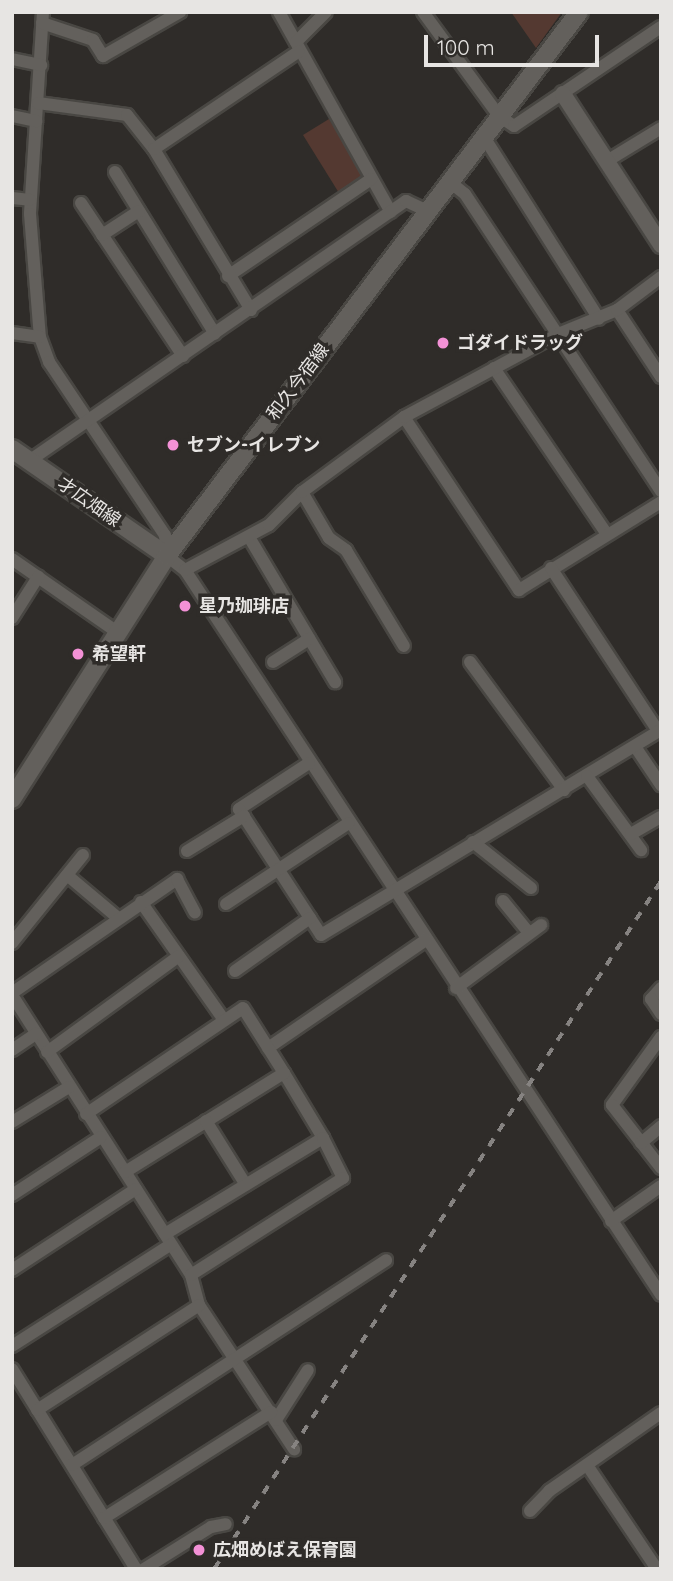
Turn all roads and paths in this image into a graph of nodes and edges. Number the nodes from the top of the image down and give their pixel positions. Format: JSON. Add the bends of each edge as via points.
{"nodes":[{"id":1,"x":180,"y":12,"type":"edge"},
{"id":2,"x":279,"y":12,"type":"edge"},
{"id":3,"x":326,"y":12,"type":"edge"},
{"id":4,"x":424,"y":12,"type":"edge"},
{"id":5,"x":579,"y":12,"type":"edge"},
{"id":6,"x":43,"y":17,"type":"edge"},
{"id":7,"x":661,"y":27,"type":"edge"},
{"id":8,"x":297,"y":47,"type":"junction"},
{"id":9,"x":12,"y":59,"type":"edge"},
{"id":10,"x":41,"y":65,"type":"junction"},
{"id":11,"x":564,"y":94,"type":"junction"},
{"id":12,"x":38,"y":103,"type":"junction"},
{"id":13,"x":12,"y":116,"type":"edge"},
{"id":14,"x":499,"y":116,"type":"junction"},
{"id":15,"x":36,"y":121,"type":"junction"},
{"id":16,"x":661,"y":128,"type":"edge"},
{"id":17,"x":484,"y":137,"type":"junction"},
{"id":18,"x":154,"y":149,"type":"junction"},
{"id":19,"x":607,"y":161,"type":"junction"},
{"id":20,"x":115,"y":172,"type":"dead end"},
{"id":21,"x":371,"y":179,"type":"junction"},
{"id":22,"x":450,"y":182,"type":"junction"},
{"id":23,"x":12,"y":198,"type":"edge"},
{"id":24,"x":30,"y":200,"type":"junction"},
{"id":25,"x":81,"y":203,"type":"dead end"},
{"id":26,"x":139,"y":211,"type":"junction"},
{"id":27,"x":391,"y":212,"type":"junction"},
{"id":28,"x":427,"y":212,"type":"junction"},
{"id":29,"x":656,"y":228,"type":"edge"},
{"id":30,"x":102,"y":235,"type":"junction"},
{"id":31,"x":661,"y":245,"type":"edge"},
{"id":32,"x":228,"y":275,"type":"junction"},
{"id":33,"x":661,"y":277,"type":"edge"},
{"id":34,"x":251,"y":310,"type":"junction"},
{"id":35,"x":617,"y":310,"type":"junction"},
{"id":36,"x":599,"y":319,"type":"junction"},
{"id":37,"x":12,"y":333,"type":"edge"},
{"id":38,"x":215,"y":334,"type":"junction"},
{"id":39,"x":558,"y":334,"type":"junction"},
{"id":40,"x":40,"y":337,"type":"junction"},
{"id":41,"x":183,"y":356,"type":"junction"},
{"id":42,"x":495,"y":368,"type":"junction"},
{"id":43,"x":661,"y":377,"type":"edge"},
{"id":44,"x":404,"y":417,"type":"junction"},
{"id":45,"x":87,"y":423,"type":"junction"},
{"id":46,"x":13,"y":450,"type":"edge"},
{"id":47,"x":29,"y":461,"type":"junction"},
{"id":48,"x":661,"y":491,"type":"edge"},
{"id":49,"x":302,"y":492,"type":"junction"},
{"id":50,"x":661,"y":502,"type":"edge"},
{"id":51,"x":606,"y":533,"type":"junction"},
{"id":52,"x":249,"y":537,"type":"junction"},
{"id":53,"x":167,"y":556,"type":"junction"},
{"id":54,"x":12,"y":559,"type":"edge"},
{"id":55,"x":551,"y":568,"type":"junction"},
{"id":56,"x":185,"y":570,"type":"junction"},
{"id":57,"x":38,"y":577,"type":"junction"},
{"id":58,"x":12,"y":618,"type":"edge"},
{"id":59,"x":117,"y":632,"type":"junction"},
{"id":60,"x":309,"y":639,"type":"junction"},
{"id":61,"x":404,"y":646,"type":"dead end"},
{"id":62,"x":273,"y":662,"type":"dead end"},
{"id":63,"x":470,"y":662,"type":"dead end"},
{"id":64,"x":335,"y":682,"type":"dead end"},
{"id":65,"x":660,"y":731,"type":"edge"},
{"id":66,"x":636,"y":748,"type":"junction"},
{"id":67,"x":309,"y":763,"type":"junction"},
{"id":68,"x":587,"y":776,"type":"junction"},
{"id":69,"x":661,"y":785,"type":"edge"},
{"id":70,"x":564,"y":790,"type":"junction"},
{"id":71,"x":12,"y":799,"type":"edge"},
{"id":72,"x":243,"y":816,"type":"junction"},
{"id":73,"x":661,"y":817,"type":"edge"},
{"id":74,"x":349,"y":823,"type":"junction"},
{"id":75,"x":631,"y":834,"type":"junction"},
{"id":76,"x":473,"y":842,"type":"junction"},
{"id":77,"x":641,"y":850,"type":"dead end"},
{"id":78,"x":187,"y":851,"type":"dead end"},
{"id":79,"x":83,"y":855,"type":"dead end"},
{"id":80,"x":278,"y":869,"type":"junction"},
{"id":81,"x":66,"y":875,"type":"junction"},
{"id":82,"x":531,"y":888,"type":"dead end"},
{"id":83,"x":394,"y":891,"type":"junction"},
{"id":84,"x":503,"y":901,"type":"dead end"},
{"id":85,"x":141,"y":902,"type":"junction"},
{"id":86,"x":226,"y":904,"type":"dead end"},
{"id":87,"x":195,"y":913,"type":"dead end"},
{"id":88,"x":118,"y":918,"type":"junction"},
{"id":89,"x":310,"y":918,"type":"junction"},
{"id":90,"x":541,"y":925,"type":"dead end"},
{"id":91,"x":529,"y":933,"type":"junction"},
{"id":92,"x":426,"y":940,"type":"junction"},
{"id":93,"x":12,"y":943,"type":"edge"},
{"id":94,"x":179,"y":956,"type":"junction"},
{"id":95,"x":234,"y":971,"type":"dead end"},
{"id":96,"x":456,"y":988,"type":"junction"},
{"id":97,"x":661,"y":988,"type":"edge"},
{"id":98,"x":12,"y":994,"type":"edge"},
{"id":99,"x":661,"y":1014,"type":"edge"},
{"id":100,"x":224,"y":1020,"type":"junction"},
{"id":101,"x":36,"y":1034,"type":"junction"},
{"id":102,"x":657,"y":1039,"type":"edge"},
{"id":103,"x":268,"y":1048,"type":"junction"},
{"id":104,"x":12,"y":1050,"type":"edge"},
{"id":105,"x":47,"y":1052,"type":"junction"},
{"id":106,"x":661,"y":1054,"type":"edge"},
{"id":107,"x":284,"y":1073,"type":"junction"},
{"id":108,"x":69,"y":1087,"type":"junction"},
{"id":109,"x":86,"y":1114,"type":"junction"},
{"id":110,"x":206,"y":1121,"type":"junction"},
{"id":111,"x":12,"y":1122,"type":"edge"},
{"id":112,"x":661,"y":1126,"type":"edge"},
{"id":113,"x":100,"y":1137,"type":"junction"},
{"id":114,"x":323,"y":1138,"type":"junction"},
{"id":115,"x":641,"y":1143,"type":"junction"},
{"id":116,"x":661,"y":1168,"type":"edge"},
{"id":117,"x":125,"y":1171,"type":"junction"},
{"id":118,"x":246,"y":1185,"type":"junction"},
{"id":119,"x":661,"y":1186,"type":"edge"},
{"id":120,"x":136,"y":1189,"type":"junction"},
{"id":121,"x":12,"y":1195,"type":"edge"},
{"id":122,"x":611,"y":1221,"type":"junction"},
{"id":123,"x":167,"y":1239,"type":"junction"},
{"id":124,"x":386,"y":1260,"type":"dead end"},
{"id":125,"x":12,"y":1270,"type":"edge"},
{"id":126,"x":191,"y":1275,"type":"junction"},
{"id":127,"x":661,"y":1296,"type":"edge"},
{"id":128,"x":199,"y":1305,"type":"junction"},
{"id":129,"x":12,"y":1346,"type":"edge"},
{"id":130,"x":238,"y":1359,"type":"junction"},
{"id":131,"x":12,"y":1369,"type":"edge"},
{"id":132,"x":308,"y":1370,"type":"dead end"},
{"id":133,"x":16,"y":1386,"type":"edge"},
{"id":134,"x":37,"y":1409,"type":"junction"},
{"id":135,"x":661,"y":1413,"type":"edge"},
{"id":136,"x":274,"y":1416,"type":"junction"},
{"id":137,"x":294,"y":1449,"type":"dead end"},
{"id":138,"x":72,"y":1465,"type":"junction"},
{"id":139,"x":587,"y":1465,"type":"junction"},
{"id":140,"x":530,"y":1511,"type":"dead end"},
{"id":141,"x":104,"y":1518,"type":"junction"},
{"id":142,"x":226,"y":1524,"type":"dead end"},
{"id":143,"x":136,"y":1569,"type":"edge"},
{"id":144,"x":144,"y":1569,"type":"edge"},
{"id":145,"x":657,"y":1569,"type":"edge"}],
"edges":[{"from":1,"to":6,"type":"street","via":[[103,56],[93,40]]},
{"from":2,"to":8,"type":"street"},
{"from":3,"to":8,"type":"street"},
{"from":4,"to":14,"type":"street"},
{"from":5,"to":14,"type":"main road","name":"和久今宿線"},
{"from":6,"to":10,"type":"street"},
{"from":7,"to":11,"type":"street"},
{"from":8,"to":18,"type":"street"},
{"from":8,"to":21,"type":"street"},
{"from":9,"to":10,"type":"street"},
{"from":10,"to":12,"type":"street"},
{"from":11,"to":14,"type":"street","via":[[514,126]]},
{"from":11,"to":19,"type":"street"},
{"from":12,"to":15,"type":"street"},
{"from":12,"to":18,"type":"street","via":[[127,115]]},
{"from":13,"to":15,"type":"street"},
{"from":14,"to":17,"type":"main road","name":"和久今宿線"},
{"from":15,"to":24,"type":"street"},
{"from":16,"to":19,"type":"street"},
{"from":17,"to":22,"type":"main road","name":"和久今宿線"},
{"from":17,"to":36,"type":"street"},
{"from":18,"to":32,"type":"street"},
{"from":19,"to":29,"type":"street"},
{"from":20,"to":26,"type":"street"},
{"from":21,"to":27,"type":"street"},
{"from":21,"to":32,"type":"street"},
{"from":22,"to":28,"type":"main road","name":"和久今宿線"},
{"from":22,"to":39,"type":"street","via":[[466,194]]},
{"from":23,"to":24,"type":"street"},
{"from":24,"to":40,"type":"street"},
{"from":25,"to":30,"type":"street"},
{"from":26,"to":30,"type":"street"},
{"from":26,"to":38,"type":"street"},
{"from":27,"to":28,"type":"street","via":[[406,201]]},
{"from":27,"to":34,"type":"street"},
{"from":28,"to":53,"type":"main road","name":"和久今宿線"},
{"from":29,"to":31,"type":"street"},
{"from":30,"to":41,"type":"street"},
{"from":32,"to":34,"type":"street"},
{"from":33,"to":35,"type":"street"},
{"from":34,"to":38,"type":"street"},
{"from":35,"to":36,"type":"street"},
{"from":35,"to":43,"type":"street"},
{"from":36,"to":39,"type":"street"},
{"from":37,"to":40,"type":"street"},
{"from":38,"to":41,"type":"street"},
{"from":39,"to":42,"type":"street"},
{"from":39,"to":48,"type":"street"},
{"from":40,"to":45,"type":"street","via":[[49,362]]},
{"from":41,"to":45,"type":"street"},
{"from":42,"to":44,"type":"street"},
{"from":42,"to":51,"type":"street"},
{"from":44,"to":49,"type":"street"},
{"from":44,"to":55,"type":"street","via":[[519,590]]},
{"from":45,"to":47,"type":"street"},
{"from":45,"to":53,"type":"street","via":[[164,535]]},
{"from":46,"to":47,"type":"main road","name":"才広畑線"},
{"from":47,"to":53,"type":"main road","name":"才広畑線"},
{"from":49,"to":52,"type":"street"},
{"from":49,"to":61,"type":"street","via":[[329,538],[346,550]]},
{"from":50,"to":51,"type":"street"},
{"from":51,"to":55,"type":"street"},
{"from":52,"to":56,"type":"street"},
{"from":52,"to":60,"type":"street"},
{"from":53,"to":56,"type":"street"},
{"from":53,"to":59,"type":"main road","name":"和久今宿線"},
{"from":54,"to":57,"type":"street"},
{"from":55,"to":65,"type":"street"},
{"from":56,"to":67,"type":"street"},
{"from":57,"to":58,"type":"street"},
{"from":57,"to":59,"type":"street"},
{"from":59,"to":71,"type":"main road","name":"和久今宿線"},
{"from":60,"to":62,"type":"street"},
{"from":60,"to":64,"type":"street"},
{"from":63,"to":70,"type":"street"},
{"from":65,"to":66,"type":"street"},
{"from":66,"to":68,"type":"street"},
{"from":66,"to":69,"type":"street"},
{"from":67,"to":72,"type":"street","via":[[239,809]]},
{"from":67,"to":74,"type":"street"},
{"from":68,"to":70,"type":"street"},
{"from":68,"to":75,"type":"street"},
{"from":70,"to":76,"type":"street"},
{"from":72,"to":78,"type":"street"},
{"from":72,"to":80,"type":"street"},
{"from":73,"to":75,"type":"street"},
{"from":74,"to":80,"type":"street"},
{"from":74,"to":83,"type":"street"},
{"from":75,"to":77,"type":"street"},
{"from":76,"to":82,"type":"street"},
{"from":76,"to":83,"type":"street"},
{"from":79,"to":81,"type":"street"},
{"from":80,"to":86,"type":"street"},
{"from":80,"to":89,"type":"street"},
{"from":81,"to":88,"type":"street"},
{"from":81,"to":93,"type":"street"},
{"from":83,"to":89,"type":"street","via":[[321,935]]},
{"from":83,"to":92,"type":"street"},
{"from":84,"to":91,"type":"street"},
{"from":85,"to":87,"type":"street","via":[[177,878]]},
{"from":85,"to":88,"type":"street"},
{"from":85,"to":94,"type":"street"},
{"from":88,"to":98,"type":"street"},
{"from":89,"to":95,"type":"street"},
{"from":90,"to":91,"type":"street"},
{"from":91,"to":96,"type":"street"},
{"from":92,"to":96,"type":"street"},
{"from":92,"to":103,"type":"street"},
{"from":94,"to":100,"type":"street"},
{"from":94,"to":105,"type":"street"},
{"from":96,"to":122,"type":"street"},
{"from":97,"to":99,"type":"street","via":[[651,999]]},
{"from":98,"to":101,"type":"street"},
{"from":100,"to":103,"type":"street","via":[[243,1007]]},
{"from":100,"to":109,"type":"street"},
{"from":101,"to":104,"type":"street"},
{"from":101,"to":105,"type":"street"},
{"from":102,"to":106,"type":"street"},
{"from":102,"to":115,"type":"street","via":[[612,1105]]},
{"from":103,"to":107,"type":"street"},
{"from":105,"to":108,"type":"street"},
{"from":107,"to":110,"type":"street"},
{"from":107,"to":114,"type":"street"},
{"from":108,"to":109,"type":"street"},
{"from":108,"to":111,"type":"street"},
{"from":109,"to":113,"type":"street"},
{"from":110,"to":117,"type":"street"},
{"from":110,"to":118,"type":"street"},
{"from":112,"to":115,"type":"street"},
{"from":113,"to":117,"type":"street"},
{"from":113,"to":121,"type":"street"},
{"from":114,"to":118,"type":"street"},
{"from":114,"to":126,"type":"street","via":[[343,1178]]},
{"from":115,"to":116,"type":"street"},
{"from":117,"to":120,"type":"street"},
{"from":118,"to":123,"type":"street"},
{"from":119,"to":122,"type":"street"},
{"from":120,"to":123,"type":"street"},
{"from":120,"to":125,"type":"street"},
{"from":122,"to":127,"type":"street"},
{"from":123,"to":126,"type":"street"},
{"from":123,"to":129,"type":"street"},
{"from":124,"to":130,"type":"street"},
{"from":126,"to":128,"type":"street"},
{"from":128,"to":130,"type":"street"},
{"from":128,"to":134,"type":"street"},
{"from":130,"to":136,"type":"street"},
{"from":130,"to":138,"type":"street"},
{"from":131,"to":133,"type":"street"},
{"from":132,"to":136,"type":"street"},
{"from":133,"to":134,"type":"street"},
{"from":134,"to":138,"type":"street"},
{"from":135,"to":139,"type":"street"},
{"from":136,"to":137,"type":"street"},
{"from":136,"to":141,"type":"street"},
{"from":138,"to":141,"type":"street"},
{"from":139,"to":140,"type":"street"},
{"from":139,"to":145,"type":"street"},
{"from":141,"to":143,"type":"street"},
{"from":142,"to":144,"type":"street","via":[[211,1527]]}]}
